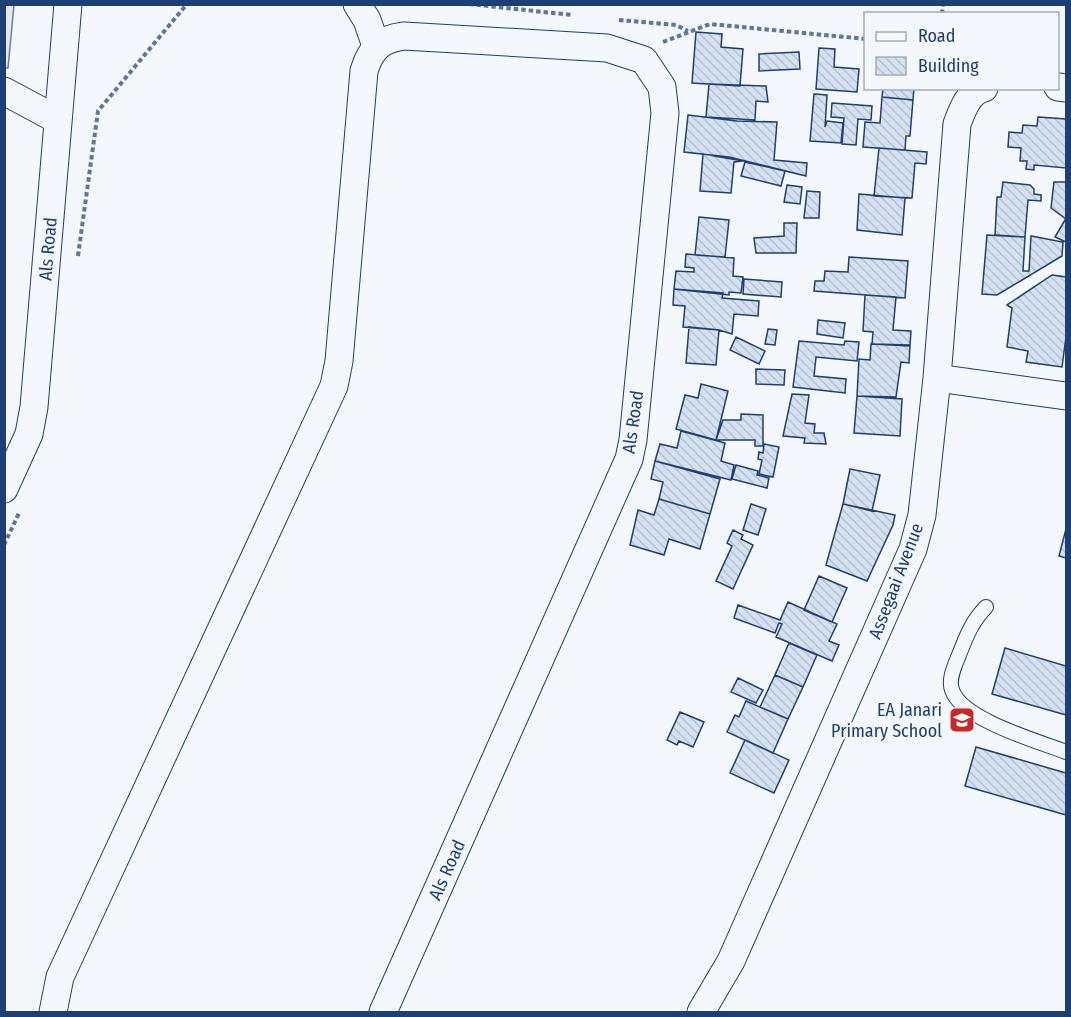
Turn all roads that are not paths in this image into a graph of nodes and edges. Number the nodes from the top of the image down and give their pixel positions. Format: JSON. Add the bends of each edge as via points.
{"nodes":[{"id":1,"x":68,"y":4,"type":"edge"},
{"id":2,"x":357,"y":4,"type":"edge"},
{"id":3,"x":376,"y":46,"type":"junction"},
{"id":4,"x":979,"y":90,"type":"edge"},
{"id":5,"x":4,"y":91,"type":"edge"},
{"id":6,"x":58,"y":120,"type":"junction"},
{"id":7,"x":937,"y":378,"type":"junction"},
{"id":8,"x":1066,"y":396,"type":"edge"},
{"id":9,"x":13,"y":498,"type":"edge"},
{"id":10,"x":986,"y":607,"type":"dead end"},
{"id":11,"x":1066,"y":752,"type":"edge"},
{"id":12,"x":53,"y":1012,"type":"edge"},
{"id":13,"x":383,"y":1012,"type":"edge"},
{"id":14,"x":701,"y":1012,"type":"edge"}],
"edges":[{"from":1,"to":6,"type":"street","name":"Als Road"},
{"from":2,"to":3,"type":"street"},
{"from":3,"to":12,"type":"street","via":[[364,71],[334,386],[60,977]]},
{"from":3,"to":13,"type":"street","name":"Als Road","via":[[388,38],[405,36],[607,48],[644,60],[662,87],[665,113],[629,459]]},
{"from":4,"to":7,"type":"street","name":"Assegaai Avenue","via":[[966,103],[957,124]]},
{"from":5,"to":6,"type":"street"},
{"from":6,"to":9,"type":"street","name":"Als Road","via":[[34,407]]},
{"from":7,"to":8,"type":"street"},
{"from":7,"to":14,"type":"street","name":"Assegaai Avenue","via":[[922,515],[913,549],[736,950]]},
{"from":10,"to":11,"type":"lane","via":[[967,634],[951,689],[976,716]]}]}
